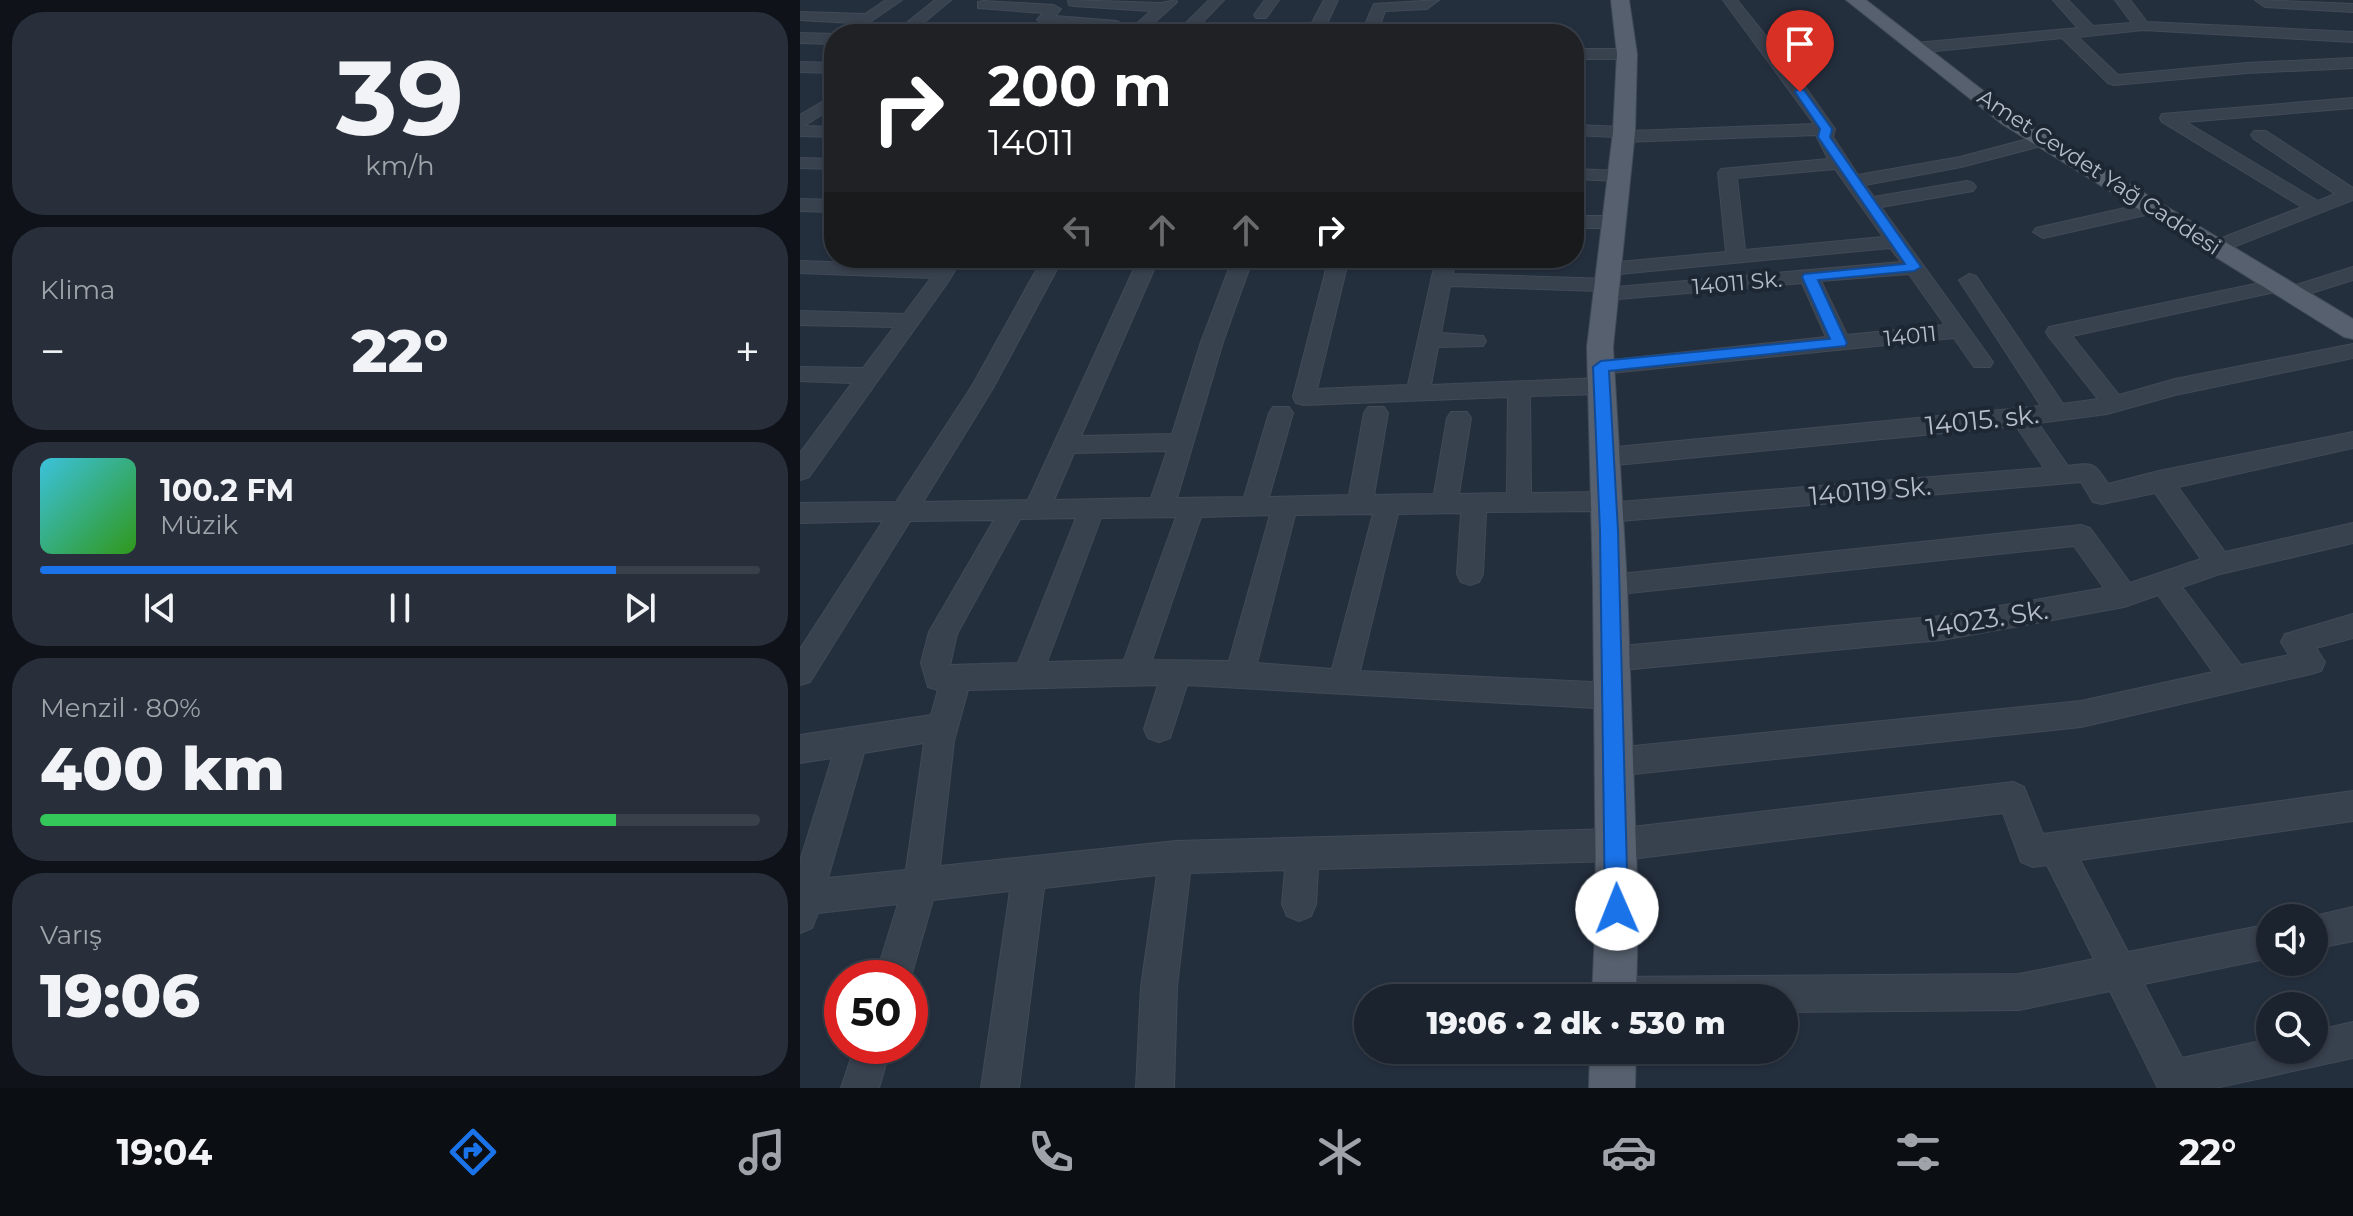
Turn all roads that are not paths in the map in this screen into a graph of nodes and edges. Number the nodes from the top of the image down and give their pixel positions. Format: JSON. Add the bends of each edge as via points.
{"nodes":[{"id":1,"x":895,"y":0,"type":"edge"},
{"id":2,"x":944,"y":0,"type":"edge"},
{"id":3,"x":1217,"y":0,"type":"edge"},
{"id":4,"x":1272,"y":0,"type":"edge"},
{"id":5,"x":1331,"y":0,"type":"edge"},
{"id":6,"x":1432,"y":0,"type":"edge"},
{"id":7,"x":1620,"y":0,"type":"edge"},
{"id":8,"x":1730,"y":0,"type":"edge"},
{"id":9,"x":1855,"y":0,"type":"edge"},
{"id":10,"x":2060,"y":0,"type":"edge"},
{"id":11,"x":2122,"y":0,"type":"edge"},
{"id":12,"x":2262,"y":0,"type":"edge"},
{"id":13,"x":1074,"y":2,"type":"edge"},
{"id":14,"x":986,"y":3,"type":"edge"},
{"id":15,"x":1168,"y":3,"type":"edge"},
{"id":16,"x":2353,"y":8,"type":"edge"},
{"id":17,"x":1261,"y":15,"type":"dead end"},
{"id":18,"x":800,"y":16,"type":"edge"},
{"id":19,"x":868,"y":19,"type":"junction"},
{"id":20,"x":861,"y":24,"type":"edge"},
{"id":21,"x":914,"y":24,"type":"edge"},
{"id":22,"x":962,"y":24,"type":"edge"},
{"id":23,"x":1102,"y":24,"type":"edge"},
{"id":24,"x":1144,"y":24,"type":"edge"},
{"id":25,"x":1193,"y":24,"type":"edge"},
{"id":26,"x":1319,"y":24,"type":"edge"},
{"id":27,"x":1373,"y":24,"type":"edge"},
{"id":28,"x":2143,"y":26,"type":"junction"},
{"id":29,"x":2090,"y":32,"type":"junction"},
{"id":30,"x":2067,"y":35,"type":"junction"},
{"id":31,"x":2353,"y":37,"type":"edge"},
{"id":32,"x":800,"y":38,"type":"edge"},
{"id":33,"x":824,"y":39,"type":"edge"},
{"id":34,"x":1916,"y":48,"type":"junction"},
{"id":35,"x":1584,"y":54,"type":"edge"},
{"id":36,"x":1627,"y":54,"type":"junction"},
{"id":37,"x":2353,"y":63,"type":"edge"},
{"id":38,"x":800,"y":67,"type":"edge"},
{"id":39,"x":824,"y":68,"type":"edge"},
{"id":40,"x":800,"y":99,"type":"edge"},
{"id":41,"x":824,"y":100,"type":"edge"},
{"id":42,"x":2353,"y":103,"type":"edge"},
{"id":43,"x":824,"y":106,"type":"edge"},
{"id":44,"x":800,"y":122,"type":"edge"},
{"id":45,"x":1826,"y":129,"type":"junction"},
{"id":46,"x":800,"y":131,"type":"edge"},
{"id":47,"x":1584,"y":131,"type":"edge"},
{"id":48,"x":824,"y":132,"type":"edge"},
{"id":49,"x":1624,"y":134,"type":"junction"},
{"id":50,"x":2260,"y":135,"type":"dead end"},
{"id":51,"x":2043,"y":140,"type":"junction"},
{"id":52,"x":800,"y":163,"type":"edge"},
{"id":53,"x":1840,"y":163,"type":"junction"},
{"id":54,"x":824,"y":164,"type":"edge"},
{"id":55,"x":1584,"y":174,"type":"edge"},
{"id":56,"x":1620,"y":176,"type":"junction"},
{"id":57,"x":1854,"y":181,"type":"junction"},
{"id":58,"x":1967,"y":187,"type":"dead end"},
{"id":59,"x":2351,"y":194,"type":"edge"},
{"id":60,"x":1870,"y":203,"type":"junction"},
{"id":61,"x":800,"y":205,"type":"edge"},
{"id":62,"x":824,"y":206,"type":"edge"},
{"id":63,"x":2315,"y":207,"type":"junction"},
{"id":64,"x":2152,"y":208,"type":"junction"},
{"id":65,"x":1584,"y":222,"type":"edge"},
{"id":66,"x":1614,"y":222,"type":"junction"},
{"id":67,"x":2043,"y":232,"type":"dead end"},
{"id":68,"x":1897,"y":241,"type":"junction"},
{"id":69,"x":2216,"y":247,"type":"junction"},
{"id":70,"x":1736,"y":257,"type":"junction"},
{"id":71,"x":800,"y":267,"type":"edge"},
{"id":72,"x":824,"y":267,"type":"edge"},
{"id":73,"x":1914,"y":267,"type":"junction"},
{"id":74,"x":946,"y":268,"type":"edge"},
{"id":75,"x":1048,"y":268,"type":"edge"},
{"id":76,"x":1145,"y":268,"type":"edge"},
{"id":77,"x":1239,"y":268,"type":"edge"},
{"id":78,"x":1336,"y":268,"type":"edge"},
{"id":79,"x":1444,"y":268,"type":"edge"},
{"id":80,"x":2353,"y":273,"type":"edge"},
{"id":81,"x":1809,"y":277,"type":"junction"},
{"id":82,"x":1442,"y":280,"type":"junction"},
{"id":83,"x":1969,"y":280,"type":"dead end"},
{"id":84,"x":1608,"y":283,"type":"junction"},
{"id":85,"x":2286,"y":289,"type":"junction"},
{"id":86,"x":800,"y":318,"type":"edge"},
{"id":87,"x":909,"y":321,"type":"junction"},
{"id":88,"x":1958,"y":331,"type":"junction"},
{"id":89,"x":2353,"y":331,"type":"edge"},
{"id":90,"x":1429,"y":340,"type":"junction"},
{"id":91,"x":1475,"y":341,"type":"dead end"},
{"id":92,"x":1840,"y":343,"type":"junction"},
{"id":93,"x":2353,"y":351,"type":"edge"},
{"id":94,"x":1982,"y":362,"type":"dead end"},
{"id":95,"x":800,"y":374,"type":"edge"},
{"id":96,"x":868,"y":376,"type":"junction"},
{"id":97,"x":1602,"y":376,"type":"junction"},
{"id":98,"x":1519,"y":389,"type":"junction"},
{"id":99,"x":1418,"y":393,"type":"junction"},
{"id":100,"x":2114,"y":404,"type":"junction"},
{"id":101,"x":2057,"y":412,"type":"junction"},
{"id":102,"x":1281,"y":413,"type":"dead end"},
{"id":103,"x":1376,"y":413,"type":"dead end"},
{"id":104,"x":2022,"y":417,"type":"junction"},
{"id":105,"x":1459,"y":418,"type":"dead end"},
{"id":106,"x":812,"y":438,"type":"edge"},
{"id":107,"x":2353,"y":440,"type":"edge"},
{"id":108,"x":1181,"y":442,"type":"junction"},
{"id":109,"x":1066,"y":445,"type":"junction"},
{"id":110,"x":1606,"y":457,"type":"junction"},
{"id":111,"x":800,"y":471,"type":"edge"},
{"id":112,"x":2062,"y":476,"type":"junction"},
{"id":113,"x":2159,"y":480,"type":"junction"},
{"id":114,"x":1445,"y":502,"type":"junction"},
{"id":115,"x":1474,"y":502,"type":"junction"},
{"id":116,"x":1519,"y":502,"type":"junction"},
{"id":117,"x":1360,"y":503,"type":"junction"},
{"id":118,"x":1388,"y":503,"type":"junction"},
{"id":119,"x":1254,"y":505,"type":"junction"},
{"id":120,"x":1285,"y":505,"type":"junction"},
{"id":121,"x":1608,"y":506,"type":"junction"},
{"id":122,"x":1192,"y":507,"type":"junction"},
{"id":123,"x":1161,"y":508,"type":"junction"},
{"id":124,"x":1092,"y":509,"type":"junction"},
{"id":125,"x":1024,"y":511,"type":"junction"},
{"id":126,"x":800,"y":513,"type":"edge"},
{"id":127,"x":901,"y":514,"type":"junction"},
{"id":128,"x":2353,"y":533,"type":"edge"},
{"id":129,"x":2219,"y":564,"type":"junction"},
{"id":130,"x":1470,"y":574,"type":"dead end"},
{"id":131,"x":2164,"y":583,"type":"junction"},
{"id":132,"x":1610,"y":584,"type":"junction"},
{"id":133,"x":2124,"y":596,"type":"junction"},
{"id":134,"x":2353,"y":626,"type":"edge"},
{"id":135,"x":810,"y":639,"type":"edge"},
{"id":136,"x":1611,"y":659,"type":"junction"},
{"id":137,"x":1134,"y":672,"type":"junction"},
{"id":138,"x":800,"y":673,"type":"edge"},
{"id":139,"x":1176,"y":673,"type":"junction"},
{"id":140,"x":1028,"y":674,"type":"junction"},
{"id":141,"x":1240,"y":674,"type":"junction"},
{"id":142,"x":957,"y":676,"type":"junction"},
{"id":143,"x":2235,"y":679,"type":"junction"},
{"id":144,"x":1343,"y":683,"type":"junction"},
{"id":145,"x":1612,"y":696,"type":"junction"},
{"id":146,"x":943,"y":727,"type":"junction"},
{"id":147,"x":1159,"y":729,"type":"dead end"},
{"id":148,"x":852,"y":743,"type":"junction"},
{"id":149,"x":800,"y":749,"type":"edge"},
{"id":150,"x":1614,"y":762,"type":"junction"},
{"id":151,"x":2349,"y":812,"type":"edge"},
{"id":152,"x":1615,"y":845,"type":"junction"},
{"id":153,"x":2056,"y":848,"type":"junction"},
{"id":154,"x":1302,"y":853,"type":"junction"},
{"id":155,"x":1176,"y":857,"type":"junction"},
{"id":156,"x":1030,"y":871,"type":"junction"},
{"id":157,"x":921,"y":885,"type":"junction"},
{"id":158,"x":802,"y":904,"type":"edge"},
{"id":159,"x":1299,"y":904,"type":"dead end"},
{"id":160,"x":2353,"y":924,"type":"edge"},
{"id":161,"x":2328,"y":929,"type":"edge"},
{"id":162,"x":2256,"y":944,"type":"edge"},
{"id":163,"x":898,"y":960,"type":"edge"},
{"id":164,"x":2119,"y":972,"type":"junction"},
{"id":165,"x":1614,"y":984,"type":"edge"},
{"id":166,"x":1798,"y":995,"type":"edge"},
{"id":167,"x":2353,"y":1040,"type":"edge"},
{"id":168,"x":2328,"y":1046,"type":"edge"},
{"id":169,"x":2256,"y":1063,"type":"edge"},
{"id":170,"x":867,"y":1064,"type":"edge"},
{"id":171,"x":1613,"y":1064,"type":"edge"},
{"id":172,"x":2176,"y":1083,"type":"edge"},
{"id":173,"x":860,"y":1088,"type":"edge"},
{"id":174,"x":1000,"y":1088,"type":"edge"},
{"id":175,"x":1155,"y":1088,"type":"edge"},
{"id":176,"x":1612,"y":1088,"type":"edge"}],
"edges":[{"from":1,"to":19,"type":"street"},
{"from":2,"to":21,"type":"street"},
{"from":3,"to":25,"type":"street"},
{"from":4,"to":17,"type":"street"},
{"from":5,"to":26,"type":"street"},
{"from":6,"to":27,"type":"street","via":[[1427,5],[1379,7]]},
{"from":7,"to":36,"type":"main road"},
{"from":8,"to":45,"type":"street","name":"14011"},
{"from":9,"to":34,"type":"main road","name":"Amet Cevdet Yağ Caddesi"},
{"from":10,"to":29,"type":"street"},
{"from":11,"to":28,"type":"street"},
{"from":12,"to":16,"type":"street"},
{"from":13,"to":15,"type":"street"},
{"from":14,"to":22,"type":"street"},
{"from":14,"to":23,"type":"street","via":[[1054,9],[1044,20]]},
{"from":15,"to":24,"type":"street"},
{"from":18,"to":19,"type":"street"},
{"from":19,"to":20,"type":"street"},
{"from":28,"to":29,"type":"street"},
{"from":28,"to":31,"type":"street"},
{"from":29,"to":30,"type":"street"},
{"from":30,"to":34,"type":"street"},
{"from":30,"to":37,"type":"street","via":[[2114,80]]},
{"from":32,"to":33,"type":"street"},
{"from":34,"to":51,"type":"main road","name":"Amet Cevdet Yağ Caddesi"},
{"from":35,"to":36,"type":"street"},
{"from":36,"to":49,"type":"main road"},
{"from":38,"to":39,"type":"street"},
{"from":40,"to":41,"type":"street"},
{"from":42,"to":63,"type":"street","via":[[2168,118]]},
{"from":43,"to":44,"type":"street"},
{"from":45,"to":49,"type":"street"},
{"from":45,"to":53,"type":"street","name":"14011","via":[[1824,137]]},
{"from":46,"to":48,"type":"street"},
{"from":47,"to":49,"type":"street"},
{"from":49,"to":56,"type":"main road"},
{"from":50,"to":59,"type":"street"},
{"from":51,"to":57,"type":"street","via":[[1961,162]]},
{"from":51,"to":64,"type":"main road","name":"Amet Cevdet Yağ Caddesi"},
{"from":52,"to":54,"type":"street"},
{"from":53,"to":57,"type":"street","name":"14011"},
{"from":53,"to":70,"type":"street","via":[[1727,173]]},
{"from":55,"to":56,"type":"street"},
{"from":56,"to":66,"type":"main road"},
{"from":57,"to":60,"type":"street","name":"14011"},
{"from":58,"to":60,"type":"street"},
{"from":59,"to":63,"type":"street"},
{"from":60,"to":68,"type":"street","name":"14011"},
{"from":61,"to":62,"type":"street"},
{"from":63,"to":69,"type":"street"},
{"from":64,"to":67,"type":"street"},
{"from":64,"to":69,"type":"main road","name":"Amet Cevdet Yağ Caddesi"},
{"from":65,"to":66,"type":"street"},
{"from":66,"to":84,"type":"main road"},
{"from":68,"to":70,"type":"street"},
{"from":68,"to":73,"type":"street","name":"14011"},
{"from":69,"to":85,"type":"main road","name":"Amet Cevdet Yağ Caddesi"},
{"from":70,"to":84,"type":"street"},
{"from":71,"to":72,"type":"street"},
{"from":73,"to":81,"type":"street","name":"14011 Sk."},
{"from":73,"to":88,"type":"street","name":"14011"},
{"from":74,"to":87,"type":"street"},
{"from":75,"to":127,"type":"street","via":[[982,388]]},
{"from":76,"to":109,"type":"street"},
{"from":77,"to":108,"type":"street"},
{"from":78,"to":99,"type":"street","name":"14011","via":[[1304,397]]},
{"from":79,"to":82,"type":"street"},
{"from":80,"to":85,"type":"street"},
{"from":81,"to":84,"type":"street","name":"14011 Sk."},
{"from":81,"to":92,"type":"street"},
{"from":82,"to":84,"type":"street"},
{"from":82,"to":90,"type":"street"},
{"from":83,"to":101,"type":"street"},
{"from":84,"to":97,"type":"main road"},
{"from":85,"to":89,"type":"main road","name":"Amet Cevdet Yağ Caddesi"},
{"from":85,"to":100,"type":"street","via":[[2057,332]]},
{"from":86,"to":87,"type":"street"},
{"from":87,"to":96,"type":"street"},
{"from":88,"to":92,"type":"street","name":"14011"},
{"from":88,"to":94,"type":"street"},
{"from":90,"to":91,"type":"street"},
{"from":90,"to":99,"type":"street"},
{"from":92,"to":97,"type":"street","name":"14011"},
{"from":93,"to":100,"type":"street","name":"14015. sk."},
{"from":95,"to":96,"type":"street"},
{"from":96,"to":106,"type":"street"},
{"from":97,"to":98,"type":"street","name":"14011"},
{"from":97,"to":110,"type":"main road"},
{"from":98,"to":99,"type":"street","name":"14011"},
{"from":98,"to":116,"type":"street"},
{"from":100,"to":101,"type":"street","name":"14015. sk."},
{"from":101,"to":104,"type":"street","name":"14015. sk."},
{"from":102,"to":119,"type":"street"},
{"from":103,"to":117,"type":"street"},
{"from":104,"to":110,"type":"street","name":"14015. sk."},
{"from":104,"to":112,"type":"street"},
{"from":105,"to":114,"type":"street"},
{"from":106,"to":111,"type":"street"},
{"from":107,"to":113,"type":"street"},
{"from":108,"to":109,"type":"street"},
{"from":108,"to":123,"type":"street"},
{"from":109,"to":125,"type":"street"},
{"from":110,"to":121,"type":"main road"},
{"from":112,"to":113,"type":"street","name":"140119 Sk.","via":[[2087,472],[2102,495]]},
{"from":112,"to":121,"type":"street","name":"140119 Sk."},
{"from":113,"to":129,"type":"street"},
{"from":114,"to":115,"type":"street","name":"140119 Sk."},
{"from":114,"to":118,"type":"street","name":"140119 Sk."},
{"from":115,"to":116,"type":"street","name":"140119 Sk."},
{"from":115,"to":130,"type":"street"},
{"from":116,"to":121,"type":"street","name":"140119 Sk."},
{"from":117,"to":118,"type":"street","name":"140119 Sk."},
{"from":117,"to":120,"type":"street","name":"140119 Sk."},
{"from":118,"to":144,"type":"street"},
{"from":119,"to":120,"type":"street","name":"140119 Sk."},
{"from":119,"to":122,"type":"street","name":"140119 Sk."},
{"from":120,"to":141,"type":"street"},
{"from":121,"to":132,"type":"main road"},
{"from":122,"to":123,"type":"street","name":"140119 Sk."},
{"from":122,"to":137,"type":"street"},
{"from":123,"to":124,"type":"street","name":"140119 Sk."},
{"from":124,"to":125,"type":"street","name":"140119 Sk."},
{"from":124,"to":140,"type":"street"},
{"from":125,"to":127,"type":"street","name":"140119 Sk."},
{"from":125,"to":142,"type":"street","via":[[943,632],[935,663],[938,678]]},
{"from":126,"to":127,"type":"street","name":"140119 Sk."},
{"from":127,"to":135,"type":"street"},
{"from":128,"to":129,"type":"street","name":"14023. Sk."},
{"from":129,"to":131,"type":"street","name":"14023. Sk."},
{"from":131,"to":133,"type":"street","name":"14023. Sk."},
{"from":131,"to":143,"type":"street"},
{"from":132,"to":133,"type":"street","via":[[2081,535]]},
{"from":132,"to":136,"type":"main road"},
{"from":133,"to":136,"type":"street","name":"14023. Sk.","via":[[1942,628]]},
{"from":134,"to":143,"type":"street","via":[[2295,642],[2311,662]]},
{"from":135,"to":138,"type":"street"},
{"from":136,"to":145,"type":"main road"},
{"from":137,"to":139,"type":"street"},
{"from":137,"to":140,"type":"street"},
{"from":139,"to":141,"type":"street"},
{"from":139,"to":147,"type":"street"},
{"from":140,"to":142,"type":"street"},
{"from":141,"to":144,"type":"street"},
{"from":142,"to":146,"type":"street"},
{"from":143,"to":150,"type":"street","via":[[2081,714]]},
{"from":144,"to":145,"type":"street"},
{"from":145,"to":150,"type":"main road"},
{"from":146,"to":148,"type":"street"},
{"from":146,"to":157,"type":"street"},
{"from":148,"to":149,"type":"street"},
{"from":148,"to":158,"type":"street"},
{"from":150,"to":152,"type":"main road"},
{"from":151,"to":153,"type":"street"},
{"from":152,"to":153,"type":"street","via":[[2013,797],[2033,851]]},
{"from":152,"to":154,"type":"street"},
{"from":152,"to":165,"type":"main road"},
{"from":153,"to":164,"type":"street"},
{"from":154,"to":155,"type":"street"},
{"from":154,"to":159,"type":"street"},
{"from":155,"to":156,"type":"street"},
{"from":155,"to":175,"type":"street","via":[[1159,987]]},
{"from":156,"to":157,"type":"street"},
{"from":156,"to":174,"type":"street"},
{"from":157,"to":158,"type":"street"},
{"from":157,"to":163,"type":"street"},
{"from":160,"to":161,"type":"street"},
{"from":162,"to":164,"type":"street"},
{"from":164,"to":166,"type":"street","via":[[2019,992]]},
{"from":164,"to":172,"type":"street"},
{"from":167,"to":168,"type":"street"},
{"from":169,"to":172,"type":"street"},
{"from":170,"to":173,"type":"street"},
{"from":171,"to":176,"type":"main road"}]}
